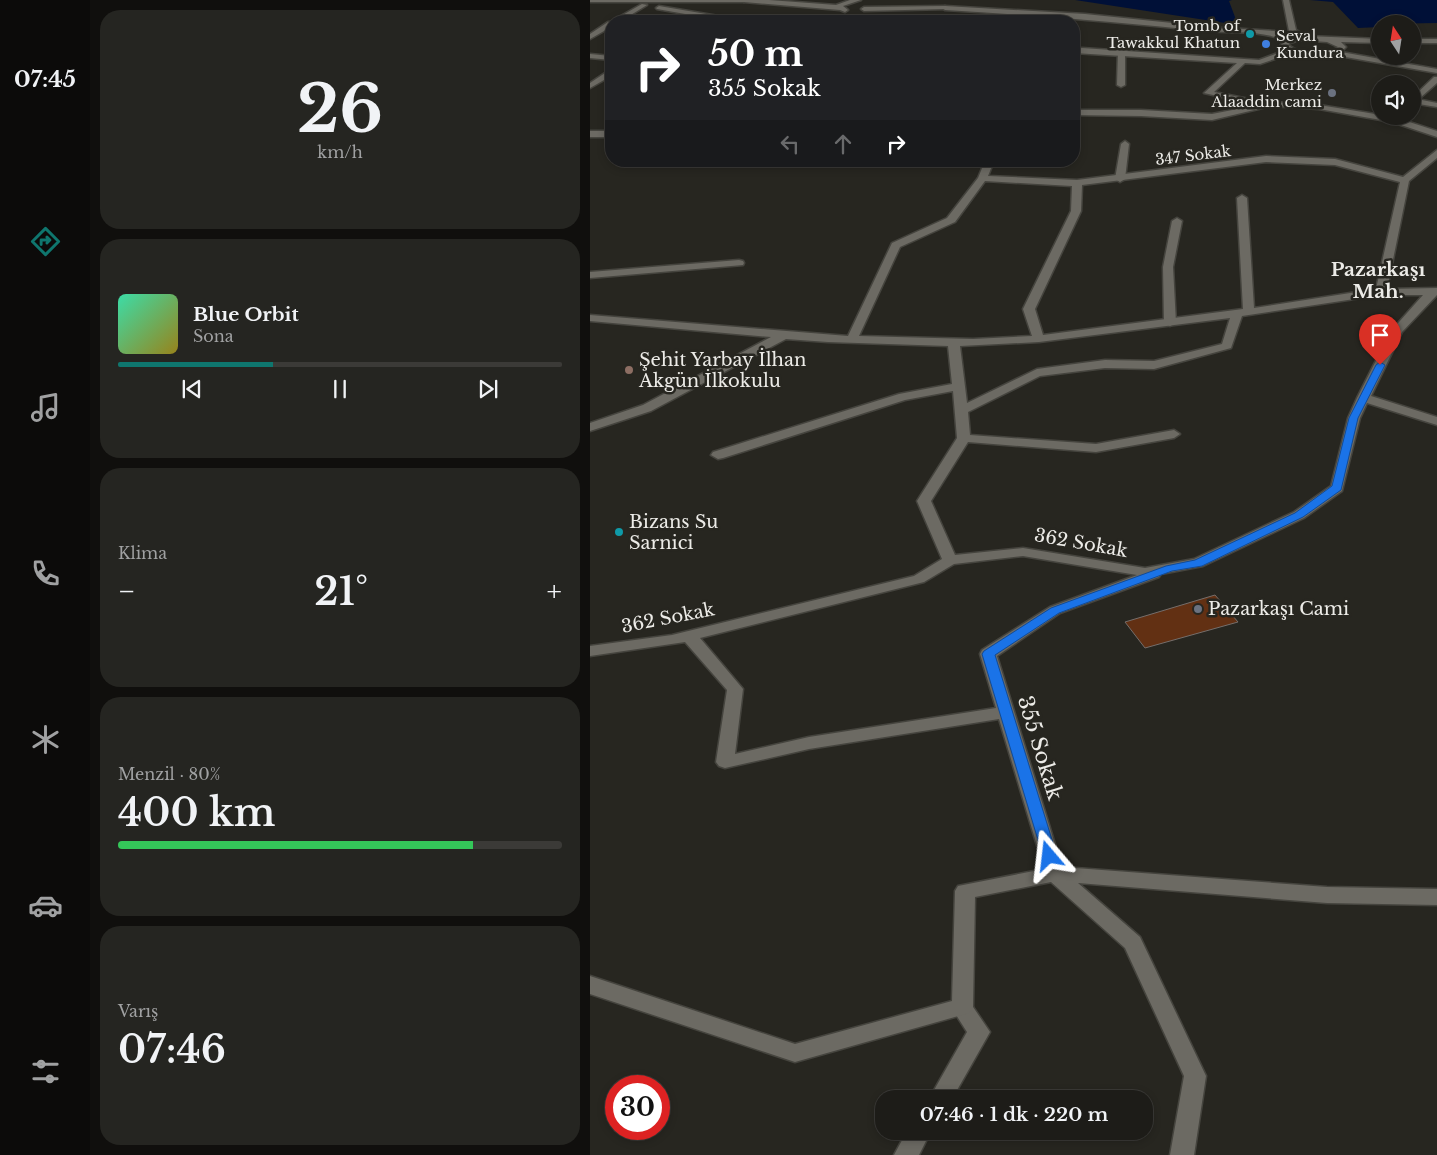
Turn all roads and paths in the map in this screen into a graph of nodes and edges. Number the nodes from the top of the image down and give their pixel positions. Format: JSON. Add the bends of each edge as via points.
{"nodes":[{"id":1,"x":590,"y":0,"type":"edge"},
{"id":2,"x":616,"y":0,"type":"edge"},
{"id":3,"x":744,"y":0,"type":"edge"},
{"id":4,"x":753,"y":0,"type":"edge"},
{"id":5,"x":779,"y":0,"type":"edge"},
{"id":6,"x":1286,"y":0,"type":"edge"},
{"id":7,"x":857,"y":1,"type":"edge"},
{"id":8,"x":644,"y":5,"type":"junction"},
{"id":9,"x":842,"y":6,"type":"junction"},
{"id":10,"x":866,"y":6,"type":"junction"},
{"id":11,"x":626,"y":15,"type":"edge"},
{"id":12,"x":702,"y":15,"type":"edge"},
{"id":13,"x":1068,"y":15,"type":"edge"},
{"id":14,"x":1080,"y":16,"type":"edge"},
{"id":15,"x":605,"y":28,"type":"edge"},
{"id":16,"x":590,"y":37,"type":"edge"},
{"id":17,"x":1306,"y":38,"type":"junction"},
{"id":18,"x":1290,"y":40,"type":"junction"},
{"id":19,"x":1328,"y":40,"type":"junction"},
{"id":20,"x":1371,"y":40,"type":"edge"},
{"id":21,"x":1421,"y":40,"type":"edge"},
{"id":22,"x":1437,"y":40,"type":"edge"},
{"id":23,"x":1080,"y":50,"type":"edge"},
{"id":24,"x":1291,"y":51,"type":"junction"},
{"id":25,"x":1336,"y":52,"type":"junction"},
{"id":26,"x":1121,"y":53,"type":"junction"},
{"id":27,"x":590,"y":56,"type":"edge"},
{"id":28,"x":605,"y":57,"type":"edge"},
{"id":29,"x":1243,"y":61,"type":"junction"},
{"id":30,"x":1437,"y":71,"type":"edge"},
{"id":31,"x":605,"y":77,"type":"edge"},
{"id":32,"x":1437,"y":79,"type":"edge"},
{"id":33,"x":1121,"y":85,"type":"dead end"},
{"id":34,"x":590,"y":86,"type":"edge"},
{"id":35,"x":1421,"y":94,"type":"edge"},
{"id":36,"x":1421,"y":102,"type":"edge"},
{"id":37,"x":1276,"y":104,"type":"junction"},
{"id":38,"x":1437,"y":105,"type":"edge"},
{"id":39,"x":1080,"y":113,"type":"edge"},
{"id":40,"x":1371,"y":115,"type":"edge"},
{"id":41,"x":1410,"y":125,"type":"edge"},
{"id":42,"x":590,"y":134,"type":"edge"},
{"id":43,"x":605,"y":134,"type":"edge"},
{"id":44,"x":1437,"y":134,"type":"edge"},
{"id":45,"x":1125,"y":144,"type":"dead end"},
{"id":46,"x":1437,"y":153,"type":"edge"},
{"id":47,"x":987,"y":167,"type":"edge"},
{"id":48,"x":982,"y":178,"type":"junction"},
{"id":49,"x":1120,"y":179,"type":"junction"},
{"id":50,"x":1405,"y":180,"type":"junction"},
{"id":51,"x":1077,"y":183,"type":"junction"},
{"id":52,"x":1242,"y":198,"type":"dead end"},
{"id":53,"x":1176,"y":221,"type":"dead end"},
{"id":54,"x":738,"y":263,"type":"dead end"},
{"id":55,"x":590,"y":275,"type":"edge"},
{"id":56,"x":1435,"y":291,"type":"edge"},
{"id":57,"x":1381,"y":292,"type":"junction"},
{"id":58,"x":1243,"y":313,"type":"junction"},
{"id":59,"x":590,"y":318,"type":"edge"},
{"id":60,"x":1170,"y":323,"type":"junction"},
{"id":61,"x":784,"y":335,"type":"junction"},
{"id":62,"x":1039,"y":339,"type":"junction"},
{"id":63,"x":852,"y":340,"type":"junction"},
{"id":64,"x":954,"y":343,"type":"junction"},
{"id":65,"x":959,"y":386,"type":"junction"},
{"id":66,"x":1363,"y":398,"type":"junction"},
{"id":67,"x":962,"y":410,"type":"junction"},
{"id":68,"x":1437,"y":421,"type":"edge"},
{"id":69,"x":590,"y":427,"type":"edge"},
{"id":70,"x":1174,"y":434,"type":"dead end"},
{"id":71,"x":964,"y":438,"type":"junction"},
{"id":72,"x":718,"y":454,"type":"dead end"},
{"id":73,"x":950,"y":560,"type":"junction"},
{"id":74,"x":1170,"y":568,"type":"junction"},
{"id":75,"x":688,"y":636,"type":"junction"},
{"id":76,"x":590,"y":650,"type":"edge"},
{"id":77,"x":1006,"y":712,"type":"junction"},
{"id":78,"x":1055,"y":874,"type":"junction"},
{"id":79,"x":1437,"y":897,"type":"edge"},
{"id":80,"x":590,"y":985,"type":"edge"},
{"id":81,"x":962,"y":1007,"type":"junction"},
{"id":82,"x":945,"y":1090,"type":"edge"},
{"id":83,"x":915,"y":1140,"type":"edge"},
{"id":84,"x":906,"y":1155,"type":"edge"},
{"id":85,"x":1182,"y":1155,"type":"edge"}],
"edges":[{"from":1,"to":2,"type":"street"},
{"from":2,"to":3,"type":"street"},
{"from":2,"to":8,"type":"street"},
{"from":3,"to":4,"type":"street"},
{"from":3,"to":9,"type":"street"},
{"from":5,"to":9,"type":"street"},
{"from":6,"to":17,"type":"street","via":[[1293,31]]},
{"from":7,"to":9,"type":"street"},
{"from":7,"to":10,"type":"street"},
{"from":8,"to":11,"type":"street"},
{"from":8,"to":12,"type":"street"},
{"from":9,"to":10,"type":"street"},
{"from":10,"to":13,"type":"street"},
{"from":14,"to":18,"type":"street","via":[[1274,33]]},
{"from":15,"to":16,"type":"street"},
{"from":17,"to":18,"type":"street"},
{"from":17,"to":19,"type":"street"},
{"from":18,"to":24,"type":"street","via":[[1284,46]]},
{"from":19,"to":20,"type":"street"},
{"from":19,"to":25,"type":"street","via":[[1342,48]]},
{"from":21,"to":22,"type":"street"},
{"from":23,"to":26,"type":"street"},
{"from":24,"to":25,"type":"street","via":[[1311,55]]},
{"from":24,"to":29,"type":"street","via":[[1260,62]]},
{"from":25,"to":30,"type":"street"},
{"from":26,"to":29,"type":"street"},
{"from":26,"to":33,"type":"street"},
{"from":27,"to":28,"type":"street"},
{"from":29,"to":37,"type":"street","via":[[1208,93]]},
{"from":31,"to":34,"type":"street"},
{"from":32,"to":35,"type":"street"},
{"from":36,"to":38,"type":"street"},
{"from":37,"to":39,"type":"street","via":[[1212,118]]},
{"from":37,"to":40,"type":"street"},
{"from":41,"to":44,"type":"street"},
{"from":42,"to":43,"type":"street"},
{"from":45,"to":49,"type":"street"},
{"from":46,"to":50,"type":"street"},
{"from":47,"to":48,"type":"street"},
{"from":48,"to":51,"type":"street","name":"347 Sokak"},
{"from":48,"to":63,"type":"street","via":[[951,220],[896,245]]},
{"from":49,"to":50,"type":"street","name":"347 Sokak","via":[[1266,160],[1336,162]]},
{"from":49,"to":51,"type":"street","name":"347 Sokak"},
{"from":50,"to":57,"type":"street"},
{"from":51,"to":62,"type":"street","via":[[1076,211],[1029,309]]},
{"from":52,"to":58,"type":"street"},
{"from":53,"to":60,"type":"street","via":[[1168,267]]},
{"from":54,"to":55,"type":"street"},
{"from":56,"to":57,"type":"street"},
{"from":56,"to":66,"type":"street","name":"362 Sokak","via":[[1397,331]]},
{"from":57,"to":58,"type":"street"},
{"from":58,"to":60,"type":"street"},
{"from":58,"to":67,"type":"street","via":[[1227,346],[1154,364],[1106,364],[1037,373]]},
{"from":59,"to":61,"type":"street"},
{"from":60,"to":62,"type":"street"},
{"from":61,"to":63,"type":"street"},
{"from":61,"to":69,"type":"street","via":[[646,408]]},
{"from":62,"to":64,"type":"street"},
{"from":63,"to":64,"type":"street"},
{"from":64,"to":65,"type":"street"},
{"from":65,"to":67,"type":"street"},
{"from":65,"to":72,"type":"street","via":[[903,397]]},
{"from":66,"to":68,"type":"street"},
{"from":66,"to":74,"type":"street","name":"362 Sokak","via":[[1354,418],[1337,488],[1299,515],[1274,527],[1198,563]]},
{"from":67,"to":71,"type":"street"},
{"from":70,"to":71,"type":"street","via":[[1096,448]]},
{"from":71,"to":73,"type":"street","via":[[924,501]]},
{"from":73,"to":74,"type":"street","name":"362 Sokak","via":[[1024,552],[1145,572]]},
{"from":73,"to":75,"type":"street","name":"362 Sokak","via":[[919,579]]},
{"from":74,"to":77,"type":"street","name":"355 Sokak","via":[[1055,610],[988,654]]},
{"from":75,"to":76,"type":"street","name":"362 Sokak"},
{"from":75,"to":77,"type":"street","via":[[734,689],[725,762],[810,743]]},
{"from":77,"to":78,"type":"street","name":"355 Sokak"},
{"from":78,"to":79,"type":"street","via":[[1327,895]]},
{"from":78,"to":81,"type":"street","via":[[965,891]]},
{"from":78,"to":85,"type":"street","via":[[1133,943],[1195,1076]]},
{"from":80,"to":81,"type":"street","via":[[795,1053]]},
{"from":81,"to":82,"type":"street","via":[[979,1032]]},
{"from":83,"to":84,"type":"street"}]}
